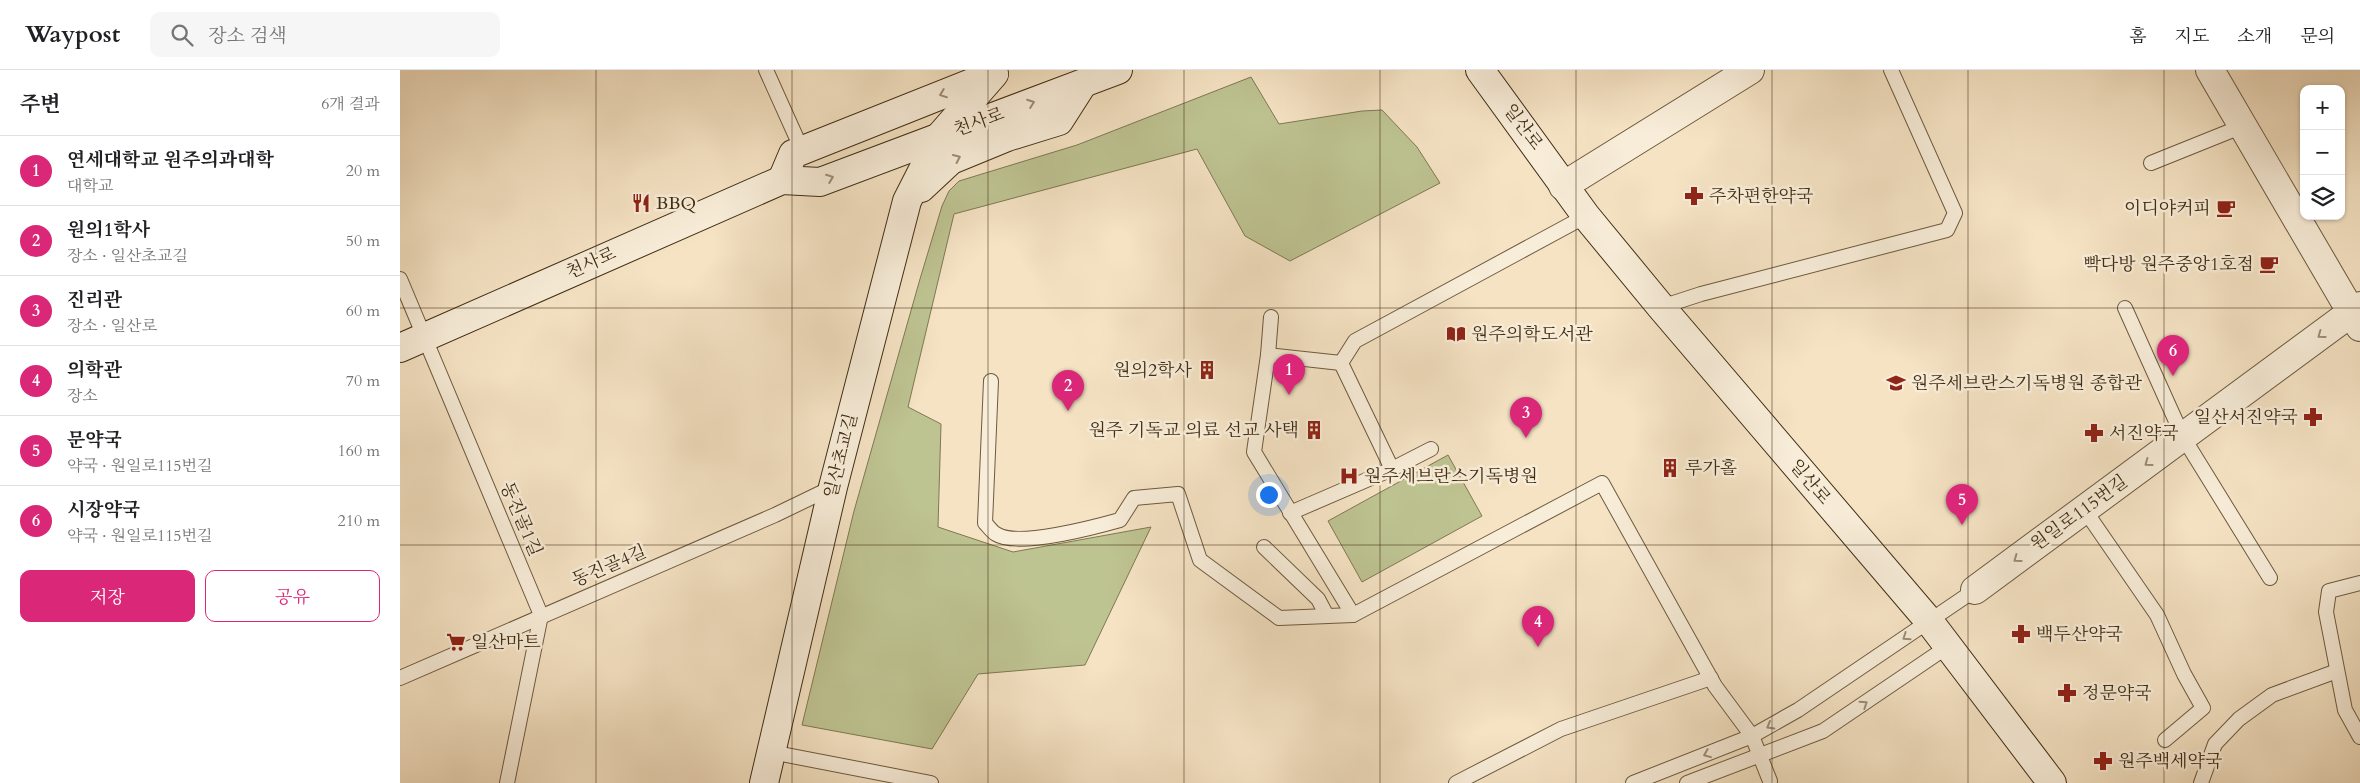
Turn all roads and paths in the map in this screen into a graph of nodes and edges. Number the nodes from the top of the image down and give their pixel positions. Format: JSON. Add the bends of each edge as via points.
{"nodes":[{"id":1,"x":766,"y":70,"type":"edge"},
{"id":2,"x":1118,"y":70,"type":"edge"},
{"id":3,"x":1480,"y":70,"type":"edge"},
{"id":4,"x":1750,"y":70,"type":"edge"},
{"id":5,"x":1892,"y":70,"type":"edge"},
{"id":6,"x":2210,"y":70,"type":"edge"},
{"id":7,"x":997,"y":71,"type":"edge"},
{"id":8,"x":1082,"y":85,"type":"junction"},
{"id":9,"x":2243,"y":126,"type":"junction"},
{"id":10,"x":940,"y":136,"type":"junction"},
{"id":11,"x":802,"y":150,"type":"junction"},
{"id":12,"x":2151,"y":163,"type":"dead end"},
{"id":13,"x":782,"y":180,"type":"junction"},
{"id":14,"x":1563,"y":186,"type":"junction"},
{"id":15,"x":907,"y":200,"type":"junction"},
{"id":16,"x":1586,"y":216,"type":"junction"},
{"id":17,"x":400,"y":279,"type":"edge"},
{"id":18,"x":1661,"y":307,"type":"junction"},
{"id":19,"x":2125,"y":308,"type":"dead end"},
{"id":20,"x":2357,"y":315,"type":"edge"},
{"id":21,"x":1271,"y":317,"type":"dead end"},
{"id":22,"x":425,"y":337,"type":"junction"},
{"id":23,"x":400,"y":348,"type":"edge"},
{"id":24,"x":1268,"y":355,"type":"junction"},
{"id":25,"x":1341,"y":363,"type":"junction"},
{"id":26,"x":990,"y":381,"type":"dead end"},
{"id":27,"x":2183,"y":436,"type":"junction"},
{"id":28,"x":1431,"y":449,"type":"dead end"},
{"id":29,"x":1392,"y":469,"type":"junction"},
{"id":30,"x":833,"y":487,"type":"junction"},
{"id":31,"x":2084,"y":509,"type":"junction"},
{"id":32,"x":1290,"y":513,"type":"junction"},
{"id":33,"x":1264,"y":547,"type":"dead end"},
{"id":34,"x":2270,"y":578,"type":"dead end"},
{"id":35,"x":2360,"y":583,"type":"edge"},
{"id":36,"x":1975,"y":590,"type":"joint"},
{"id":37,"x":541,"y":615,"type":"junction"},
{"id":38,"x":1353,"y":615,"type":"junction"},
{"id":39,"x":1327,"y":616,"type":"junction"},
{"id":40,"x":1929,"y":622,"type":"junction"},
{"id":41,"x":1947,"y":648,"type":"junction"},
{"id":42,"x":2337,"y":671,"type":"junction"},
{"id":43,"x":400,"y":678,"type":"edge"},
{"id":44,"x":1711,"y":678,"type":"junction"},
{"id":45,"x":1752,"y":736,"type":"junction"},
{"id":46,"x":2360,"y":737,"type":"edge"},
{"id":47,"x":2165,"y":740,"type":"dead end"},
{"id":48,"x":771,"y":752,"type":"junction"},
{"id":49,"x":1760,"y":756,"type":"junction"},
{"id":50,"x":1770,"y":781,"type":"dead end"},
{"id":51,"x":507,"y":783,"type":"edge"},
{"id":52,"x":764,"y":783,"type":"edge"},
{"id":53,"x":931,"y":783,"type":"edge"},
{"id":54,"x":1456,"y":783,"type":"edge"},
{"id":55,"x":1633,"y":783,"type":"edge"},
{"id":56,"x":1687,"y":783,"type":"edge"},
{"id":57,"x":2052,"y":783,"type":"edge"},
{"id":58,"x":2201,"y":783,"type":"edge"}],
"edges":[{"from":1,"to":11,"type":"lane"},
{"from":2,"to":8,"type":"street","name":"천사로"},
{"from":3,"to":14,"type":"street","name":"일산로"},
{"from":4,"to":14,"type":"street"},
{"from":5,"to":18,"type":"lane","via":[[1955,213],[1947,230]]},
{"from":6,"to":9,"type":"street"},
{"from":7,"to":10,"type":"street"},
{"from":7,"to":11,"type":"street","one_way":true},
{"from":10,"to":8,"type":"street","name":"천사로","one_way":true},
{"from":15,"to":8,"type":"street","one_way":true,"via":[[951,160],[1007,137],[1059,121]]},
{"from":9,"to":12,"type":"lane"},
{"from":9,"to":20,"type":"street"},
{"from":13,"to":10,"type":"street","name":"천사로","one_way":true,"via":[[820,182]]},
{"from":10,"to":15,"type":"street","name":"일산초교길"},
{"from":11,"to":13,"type":"street","via":[[793,154]]},
{"from":13,"to":22,"type":"street","name":"천사로"},
{"from":14,"to":16,"type":"street","name":"일산로"},
{"from":15,"to":30,"type":"street","name":"일산초교길"},
{"from":16,"to":18,"type":"street","name":"일산로"},
{"from":16,"to":25,"type":"lane","via":[[1355,341]]},
{"from":17,"to":22,"type":"lane","name":"동진골1길"},
{"from":18,"to":40,"type":"street","name":"일산로"},
{"from":19,"to":27,"type":"lane"},
{"from":20,"to":27,"type":"street","name":"원일로115번길","one_way":true},
{"from":21,"to":24,"type":"lane"},
{"from":22,"to":23,"type":"street","name":"천사로"},
{"from":22,"to":37,"type":"lane","name":"동진골1길"},
{"from":24,"to":25,"type":"lane"},
{"from":24,"to":32,"type":"lane","via":[[1254,452]]},
{"from":25,"to":29,"type":"lane"},
{"from":26,"to":39,"type":"lane","via":[[985,523],[996,535],[1021,540],[1084,530],[1120,520],[1134,498],[1178,494],[1200,560],[1279,618]]},
{"from":27,"to":31,"type":"street","name":"원일로115번길","one_way":true},
{"from":27,"to":34,"type":"lane"},
{"from":28,"to":29,"type":"lane"},
{"from":29,"to":32,"type":"lane"},
{"from":30,"to":37,"type":"lane","name":"동진골4길"},
{"from":30,"to":48,"type":"street","name":"일산초교길"},
{"from":31,"to":36,"type":"street","name":"원일로115번길","one_way":true},
{"from":31,"to":47,"type":"lane","via":[[2156,615],[2203,708]]},
{"from":32,"to":38,"type":"lane"},
{"from":33,"to":39,"type":"lane","via":[[1318,599]]},
{"from":35,"to":42,"type":"lane","via":[[2330,591],[2326,612]]},
{"from":36,"to":40,"type":"lane"},
{"from":37,"to":43,"type":"lane","name":"동진골4길"},
{"from":37,"to":51,"type":"lane"},
{"from":38,"to":39,"type":"lane"},
{"from":38,"to":44,"type":"lane","via":[[1602,483]]},
{"from":40,"to":41,"type":"street","name":"일산로"},
{"from":40,"to":45,"type":"lane","one_way":true,"via":[[1798,710]]},
{"from":49,"to":41,"type":"lane","one_way":true,"via":[[1824,731]]},
{"from":41,"to":57,"type":"street","name":"일산로"},
{"from":42,"to":46,"type":"lane","via":[[2345,710]]},
{"from":42,"to":58,"type":"lane","via":[[2272,695],[2239,719],[2215,744]]},
{"from":44,"to":45,"type":"lane"},
{"from":44,"to":54,"type":"lane","via":[[1561,729]]},
{"from":45,"to":49,"type":"lane"},
{"from":45,"to":55,"type":"lane","one_way":true},
{"from":48,"to":52,"type":"street","name":"일산초교길"},
{"from":48,"to":53,"type":"lane"},
{"from":49,"to":50,"type":"lane"},
{"from":49,"to":56,"type":"lane"}]}
